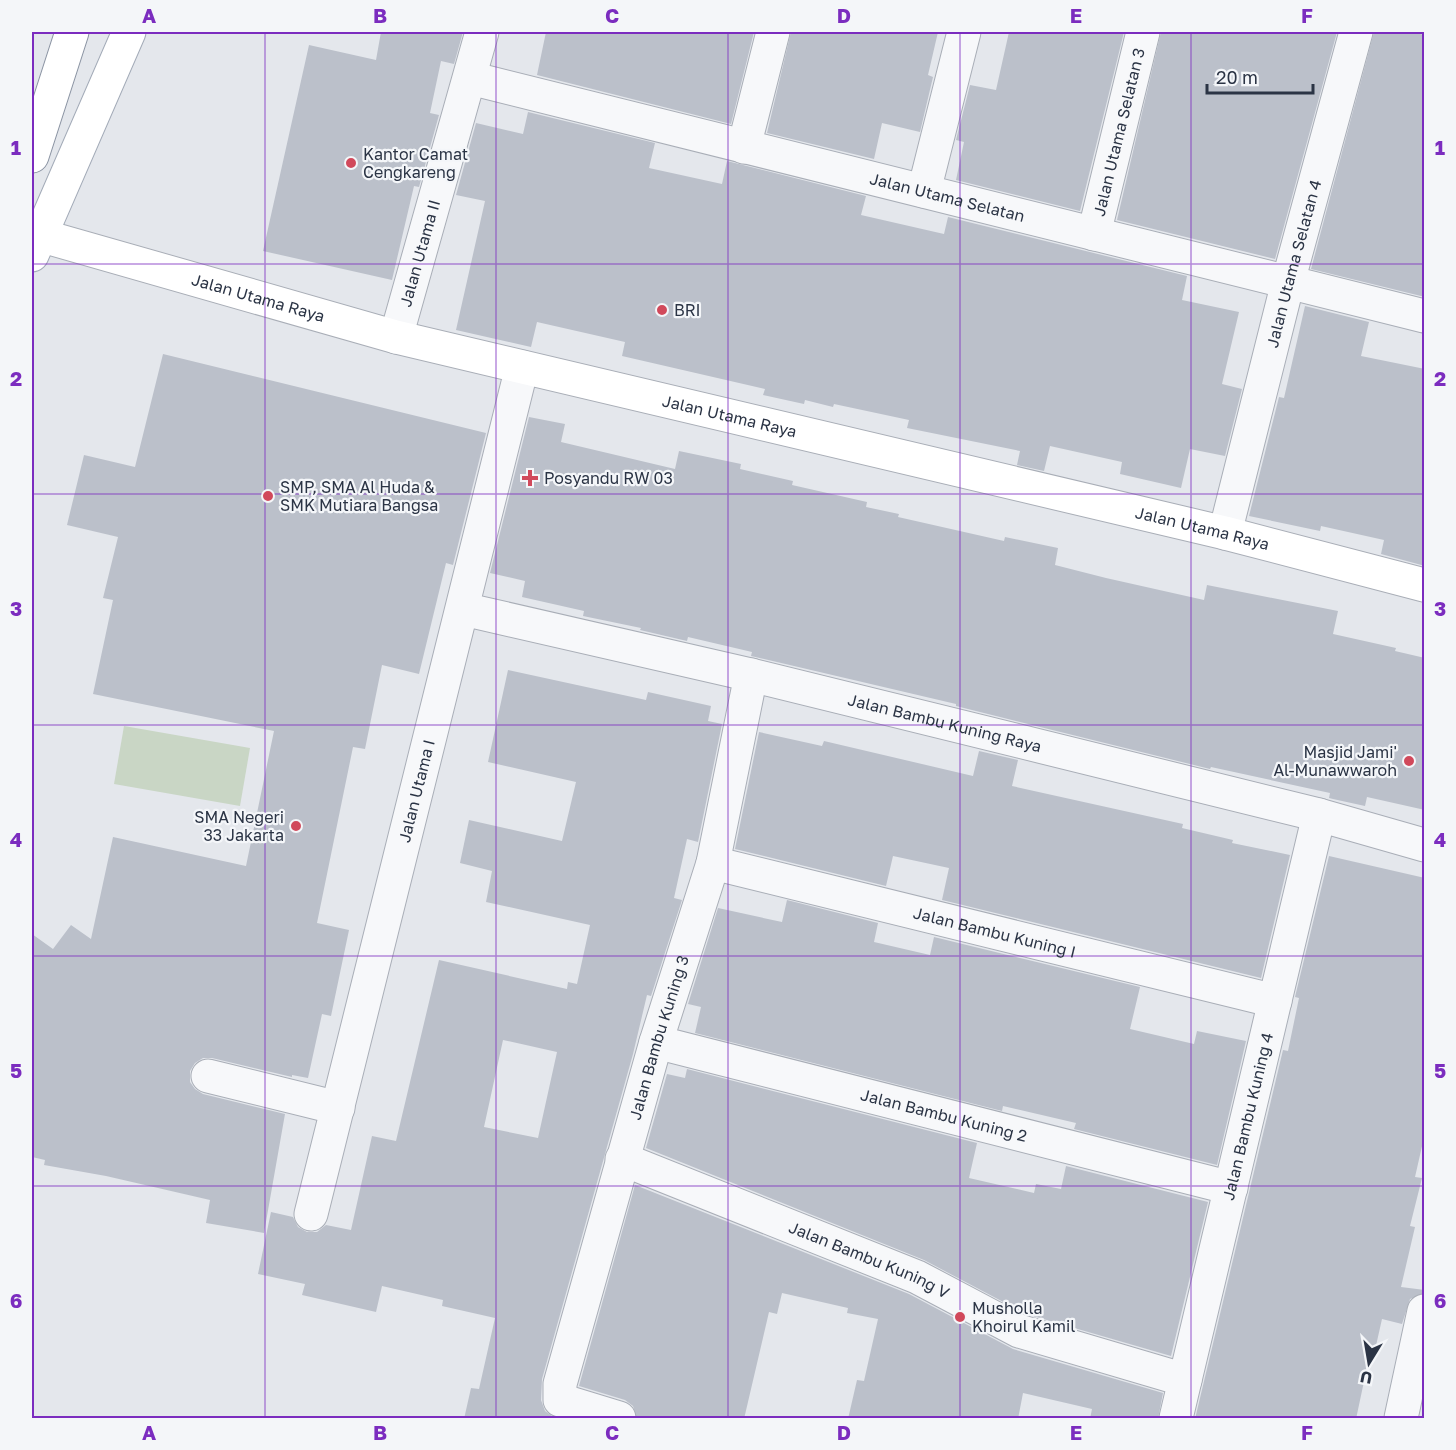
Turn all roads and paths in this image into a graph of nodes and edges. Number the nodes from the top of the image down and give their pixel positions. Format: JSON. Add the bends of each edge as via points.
{"nodes":[{"id":1,"x":72,"y":32,"type":"edge"},
{"id":2,"x":482,"y":32,"type":"edge"},
{"id":3,"x":772,"y":32,"type":"edge"},
{"id":4,"x":964,"y":32,"type":"edge"},
{"id":5,"x":1143,"y":32,"type":"edge"},
{"id":6,"x":1356,"y":32,"type":"edge"},
{"id":7,"x":125,"y":39,"type":"edge"},
{"id":8,"x":470,"y":78,"type":"junction"},
{"id":9,"x":744,"y":147,"type":"junction"},
{"id":10,"x":32,"y":156,"type":"edge"},
{"id":11,"x":924,"y":191,"type":"junction"},
{"id":12,"x":1094,"y":234,"type":"junction"},
{"id":13,"x":35,"y":245,"type":"edge"},
{"id":14,"x":1287,"y":282,"type":"junction"},
{"id":15,"x":1425,"y":316,"type":"edge"},
{"id":16,"x":396,"y":337,"type":"junction"},
{"id":17,"x":522,"y":367,"type":"junction"},
{"id":18,"x":1225,"y":533,"type":"junction"},
{"id":19,"x":1425,"y":585,"type":"edge"},
{"id":20,"x":463,"y":609,"type":"junction"},
{"id":21,"x":751,"y":675,"type":"junction"},
{"id":22,"x":1319,"y":815,"type":"junction"},
{"id":23,"x":1425,"y":845,"type":"edge"},
{"id":24,"x":713,"y":863,"type":"junction"},
{"id":25,"x":1275,"y":1001,"type":"junction"},
{"id":26,"x":656,"y":1042,"type":"junction"},
{"id":27,"x":208,"y":1076,"type":"dead end"},
{"id":28,"x":338,"y":1108,"type":"junction"},
{"id":29,"x":622,"y":1159,"type":"junction"},
{"id":30,"x":1231,"y":1188,"type":"junction"},
{"id":31,"x":311,"y":1214,"type":"dead end"},
{"id":32,"x":1425,"y":1311,"type":"edge"},
{"id":33,"x":1185,"y":1380,"type":"junction"},
{"id":34,"x":619,"y":1419,"type":"edge"},
{"id":35,"x":1176,"y":1419,"type":"edge"},
{"id":36,"x":1401,"y":1419,"type":"edge"}],
"edges":[{"from":1,"to":10,"type":"main road"},
{"from":2,"to":8,"type":"street","name":"Jalan Utama II"},
{"from":3,"to":9,"type":"street"},
{"from":4,"to":11,"type":"street"},
{"from":5,"to":12,"type":"street","name":"Jalan Utama Selatan 3"},
{"from":6,"to":14,"type":"street","name":"Jalan Utama Selatan 4"},
{"from":7,"to":13,"type":"main road"},
{"from":8,"to":9,"type":"street","name":"Jalan Utama Selatan"},
{"from":8,"to":16,"type":"street","name":"Jalan Utama II"},
{"from":9,"to":11,"type":"street","name":"Jalan Utama Selatan"},
{"from":11,"to":12,"type":"street","name":"Jalan Utama Selatan"},
{"from":12,"to":14,"type":"street","name":"Jalan Utama Selatan"},
{"from":13,"to":16,"type":"main road","name":"Jalan Utama Raya"},
{"from":14,"to":15,"type":"street","name":"Jalan Utama Selatan"},
{"from":14,"to":18,"type":"street","name":"Jalan Utama Selatan 4"},
{"from":16,"to":17,"type":"main road","name":"Jalan Utama Raya"},
{"from":17,"to":18,"type":"main road","name":"Jalan Utama Raya"},
{"from":17,"to":20,"type":"street","name":"Jalan Utama I"},
{"from":18,"to":19,"type":"main road","name":"Jalan Utama Raya"},
{"from":20,"to":21,"type":"street","name":"Jalan Bambu Kuning Raya"},
{"from":20,"to":28,"type":"street","name":"Jalan Utama I"},
{"from":21,"to":22,"type":"street","name":"Jalan Bambu Kuning Raya"},
{"from":21,"to":24,"type":"street","name":"Jalan Bambu Kuning 3"},
{"from":22,"to":23,"type":"street","name":"Jalan Bambu Kuning Raya"},
{"from":22,"to":25,"type":"street","name":"Jalan Bambu Kuning 4"},
{"from":24,"to":25,"type":"street","name":"Jalan Bambu Kuning I"},
{"from":24,"to":26,"type":"street","name":"Jalan Bambu Kuning 3"},
{"from":25,"to":30,"type":"street","name":"Jalan Bambu Kuning 4"},
{"from":26,"to":29,"type":"street","name":"Jalan Bambu Kuning 3"},
{"from":26,"to":30,"type":"street","name":"Jalan Bambu Kuning 2"},
{"from":27,"to":28,"type":"street"},
{"from":28,"to":31,"type":"street","name":"Jalan Utama I"},
{"from":29,"to":33,"type":"street","name":"Jalan Bambu Kuning V","via":[[917,1277],[1019,1331]]},
{"from":29,"to":34,"type":"street","name":"Jalan Bambu Kuning 3","via":[[560,1384],[560,1400]]},
{"from":30,"to":33,"type":"street","name":"Jalan Bambu Kuning 4"},
{"from":32,"to":36,"type":"street"},
{"from":33,"to":35,"type":"street","name":"Jalan Bambu Kuning 4"}]}
